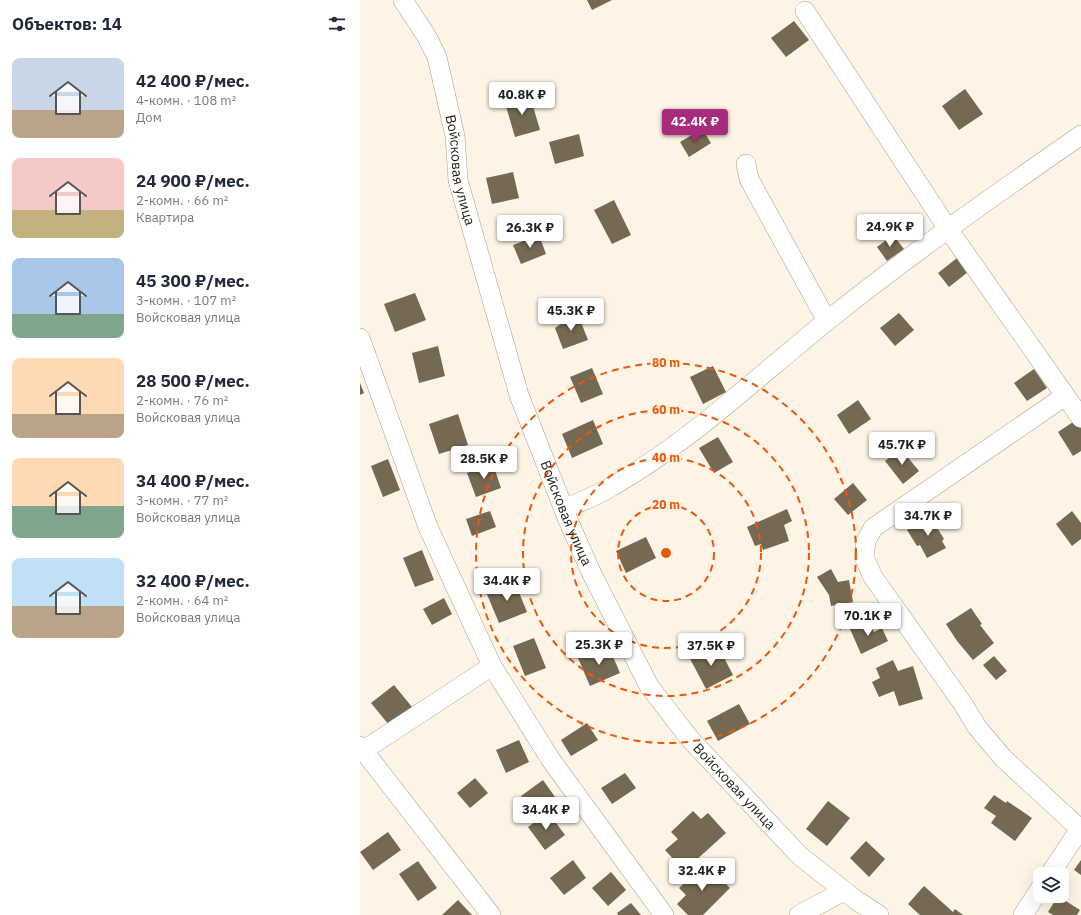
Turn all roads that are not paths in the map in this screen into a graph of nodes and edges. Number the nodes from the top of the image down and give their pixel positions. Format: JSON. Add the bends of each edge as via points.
{"nodes":[{"id":1,"x":403,"y":0,"type":"edge"},
{"id":2,"x":805,"y":11,"type":"dead end"},
{"id":3,"x":1081,"y":135,"type":"edge"},
{"id":4,"x":746,"y":164,"type":"dead end"},
{"id":5,"x":948,"y":229,"type":"junction"},
{"id":6,"x":827,"y":321,"type":"junction"},
{"id":7,"x":360,"y":338,"type":"edge"},
{"id":8,"x":1065,"y":396,"type":"junction"},
{"id":9,"x":1081,"y":418,"type":"edge"},
{"id":10,"x":564,"y":509,"type":"junction"},
{"id":11,"x":492,"y":666,"type":"junction"},
{"id":12,"x":362,"y":748,"type":"edge"},
{"id":13,"x":1055,"y":867,"type":"edge"},
{"id":14,"x":844,"y":891,"type":"junction"},
{"id":15,"x":1033,"y":900,"type":"edge"},
{"id":16,"x":491,"y":915,"type":"edge"},
{"id":17,"x":664,"y":915,"type":"edge"},
{"id":18,"x":799,"y":915,"type":"edge"},
{"id":19,"x":879,"y":915,"type":"edge"},
{"id":20,"x":1023,"y":915,"type":"edge"}],
"edges":[{"from":1,"to":10,"type":"street","name":"Войсковая улица","via":[[437,58],[455,136],[458,180],[519,395]]},
{"from":2,"to":5,"type":"street"},
{"from":3,"to":5,"type":"street"},
{"from":4,"to":6,"type":"street","via":[[749,179]]},
{"from":5,"to":6,"type":"street"},
{"from":5,"to":8,"type":"street"},
{"from":6,"to":10,"type":"street","via":[[734,400],[660,456],[610,488]]},
{"from":7,"to":11,"type":"street","via":[[428,527]]},
{"from":8,"to":9,"type":"street"},
{"from":8,"to":13,"type":"street","via":[[874,528],[866,542],[864,557],[873,576],[964,704],[977,727],[1003,758],[1080,829]]},
{"from":10,"to":14,"type":"street","name":"Войсковая улица","via":[[591,572],[649,686],[690,739],[800,856]]},
{"from":11,"to":12,"type":"street"},
{"from":11,"to":17,"type":"street","via":[[551,760]]},
{"from":12,"to":16,"type":"street"},
{"from":14,"to":18,"type":"street"},
{"from":14,"to":19,"type":"street","name":"Войсковая улица"},
{"from":15,"to":20,"type":"street"}]}
